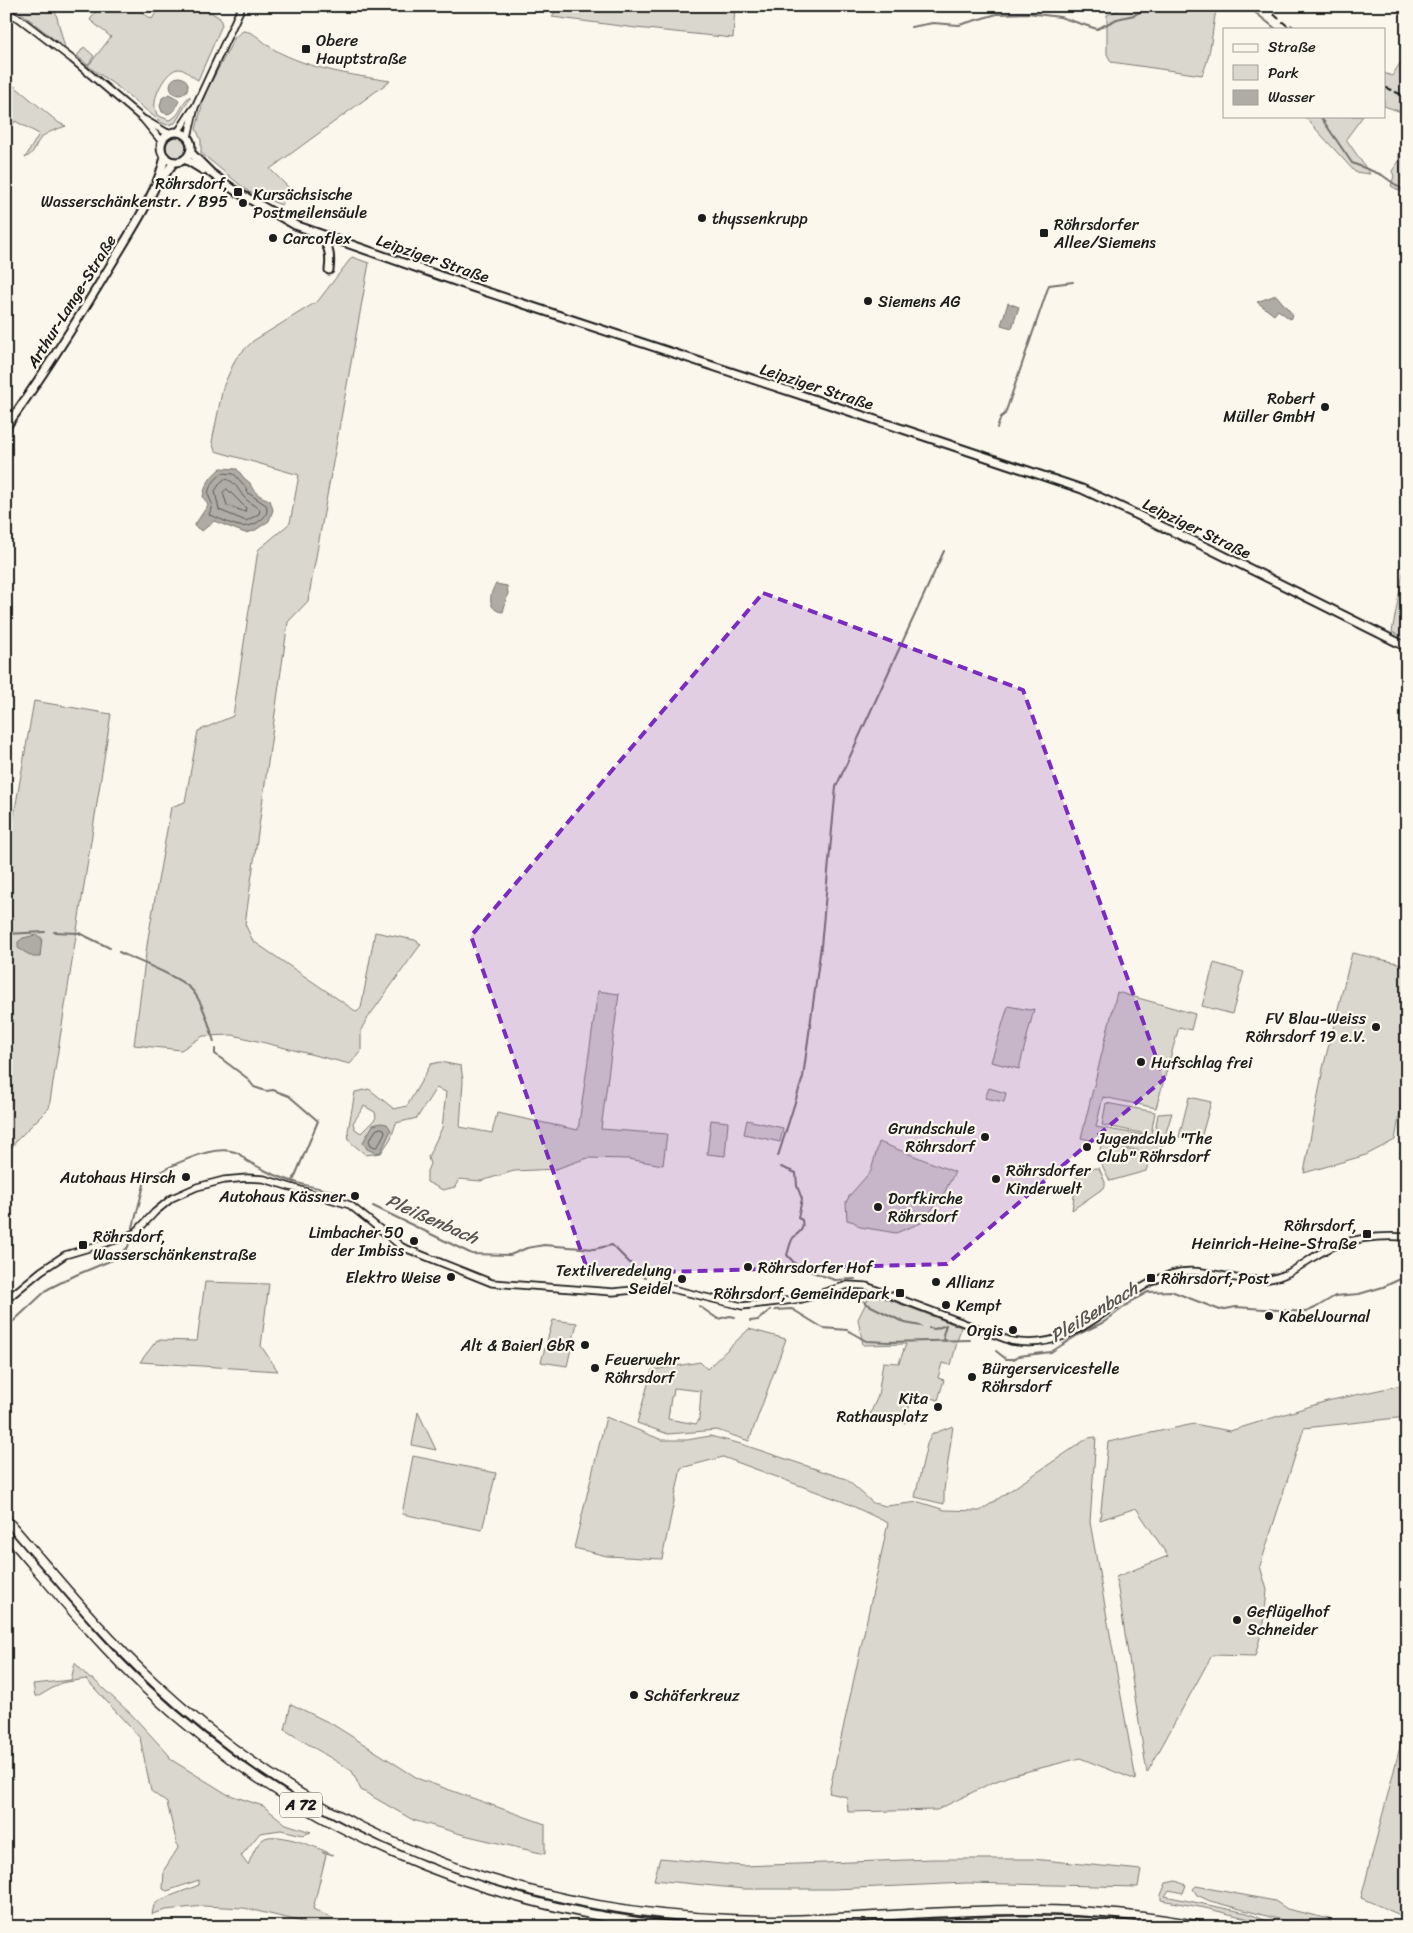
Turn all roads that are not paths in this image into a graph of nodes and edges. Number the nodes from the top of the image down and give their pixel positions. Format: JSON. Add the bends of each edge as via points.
{"nodes":[{"id":1,"x":242,"y":6,"type":"edge"},
{"id":2,"x":6,"y":12,"type":"edge"},
{"id":3,"x":195,"y":107,"type":"junction"},
{"id":4,"x":143,"y":119,"type":"junction"},
{"id":5,"x":178,"y":132,"type":"junction"},
{"id":6,"x":169,"y":134,"type":"junction"},
{"id":7,"x":188,"y":137,"type":"junction"},
{"id":8,"x":162,"y":142,"type":"junction"},
{"id":9,"x":191,"y":153,"type":"junction"},
{"id":10,"x":165,"y":157,"type":"junction"},
{"id":11,"x":185,"y":160,"type":"junction"},
{"id":12,"x":174,"y":162,"type":"junction"},
{"id":13,"x":211,"y":173,"type":"junction"},
{"id":14,"x":155,"y":187,"type":"junction"},
{"id":15,"x":316,"y":233,"type":"junction"},
{"id":16,"x":329,"y":270,"type":"dead end"},
{"id":17,"x":6,"y":427,"type":"edge"},
{"id":18,"x":1407,"y":647,"type":"edge"},
{"id":19,"x":1407,"y":1237,"type":"edge"},
{"id":20,"x":6,"y":1300,"type":"edge"},
{"id":21,"x":6,"y":1519,"type":"edge"},
{"id":22,"x":6,"y":1534,"type":"edge"},
{"id":23,"x":1095,"y":1922,"type":"junction"},
{"id":24,"x":681,"y":1927,"type":"edge"},
{"id":25,"x":863,"y":1927,"type":"edge"},
{"id":26,"x":1109,"y":1927,"type":"edge"},
{"id":27,"x":1146,"y":1927,"type":"edge"},
{"id":28,"x":1207,"y":1927,"type":"edge"}],
"edges":[{"from":1,"to":3,"type":"street"},
{"from":2,"to":4,"type":"street","via":[[68,55]]},
{"from":3,"to":5,"type":"street"},
{"from":3,"to":7,"type":"street"},
{"from":4,"to":6,"type":"street"},
{"from":4,"to":8,"type":"street"},
{"from":5,"to":6,"type":"main road"},
{"from":5,"to":7,"type":"main road"},
{"from":6,"to":8,"type":"main road"},
{"from":7,"to":9,"type":"main road"},
{"from":8,"to":10,"type":"main road","via":[[161,150]]},
{"from":9,"to":11,"type":"main road"},
{"from":9,"to":13,"type":"main road","name":"Leipziger Straße"},
{"from":10,"to":12,"type":"main road"},
{"from":10,"to":14,"type":"main road","name":"Arthur-Lange-Straße"},
{"from":11,"to":12,"type":"main road"},
{"from":11,"to":13,"type":"main road","name":"Leipziger Straße"},
{"from":12,"to":14,"type":"main road","name":"Arthur-Lange-Straße"},
{"from":13,"to":15,"type":"main road","name":"Leipziger Straße","via":[[261,207]]},
{"from":14,"to":17,"type":"main road","name":"Arthur-Lange-Straße","via":[[82,312]]},
{"from":15,"to":16,"type":"main road","via":[[327,245]]},
{"from":15,"to":18,"type":"main road","name":"Leipziger Straße","via":[[1082,489]]},
{"from":19,"to":20,"type":"street","via":[[1375,1237],[1337,1245],[1290,1272],[1264,1280],[1200,1272],[1173,1274],[1149,1283],[1082,1327],[1037,1344],[1011,1341],[866,1286],[840,1286],[795,1301],[742,1306],[664,1287],[613,1292],[492,1283],[402,1247],[350,1205],[255,1178],[224,1180],[184,1192],[164,1204],[136,1232],[65,1255]]},
{"from":21,"to":28,"type":"highway","number":"A 72","via":[[131,1660],[197,1720],[246,1758],[355,1824],[416,1853],[474,1874],[548,1896],[632,1912],[693,1918],[782,1920],[1041,1910],[1139,1916]]},
{"from":22,"to":24,"type":"highway","number":"A 72","via":[[80,1619],[154,1696],[247,1771],[318,1816],[391,1853],[484,1888],[591,1915]]},
{"from":23,"to":25,"type":"highway","via":[[986,1920]]},
{"from":23,"to":26,"type":"highway"},
{"from":23,"to":27,"type":"highway"}]}
